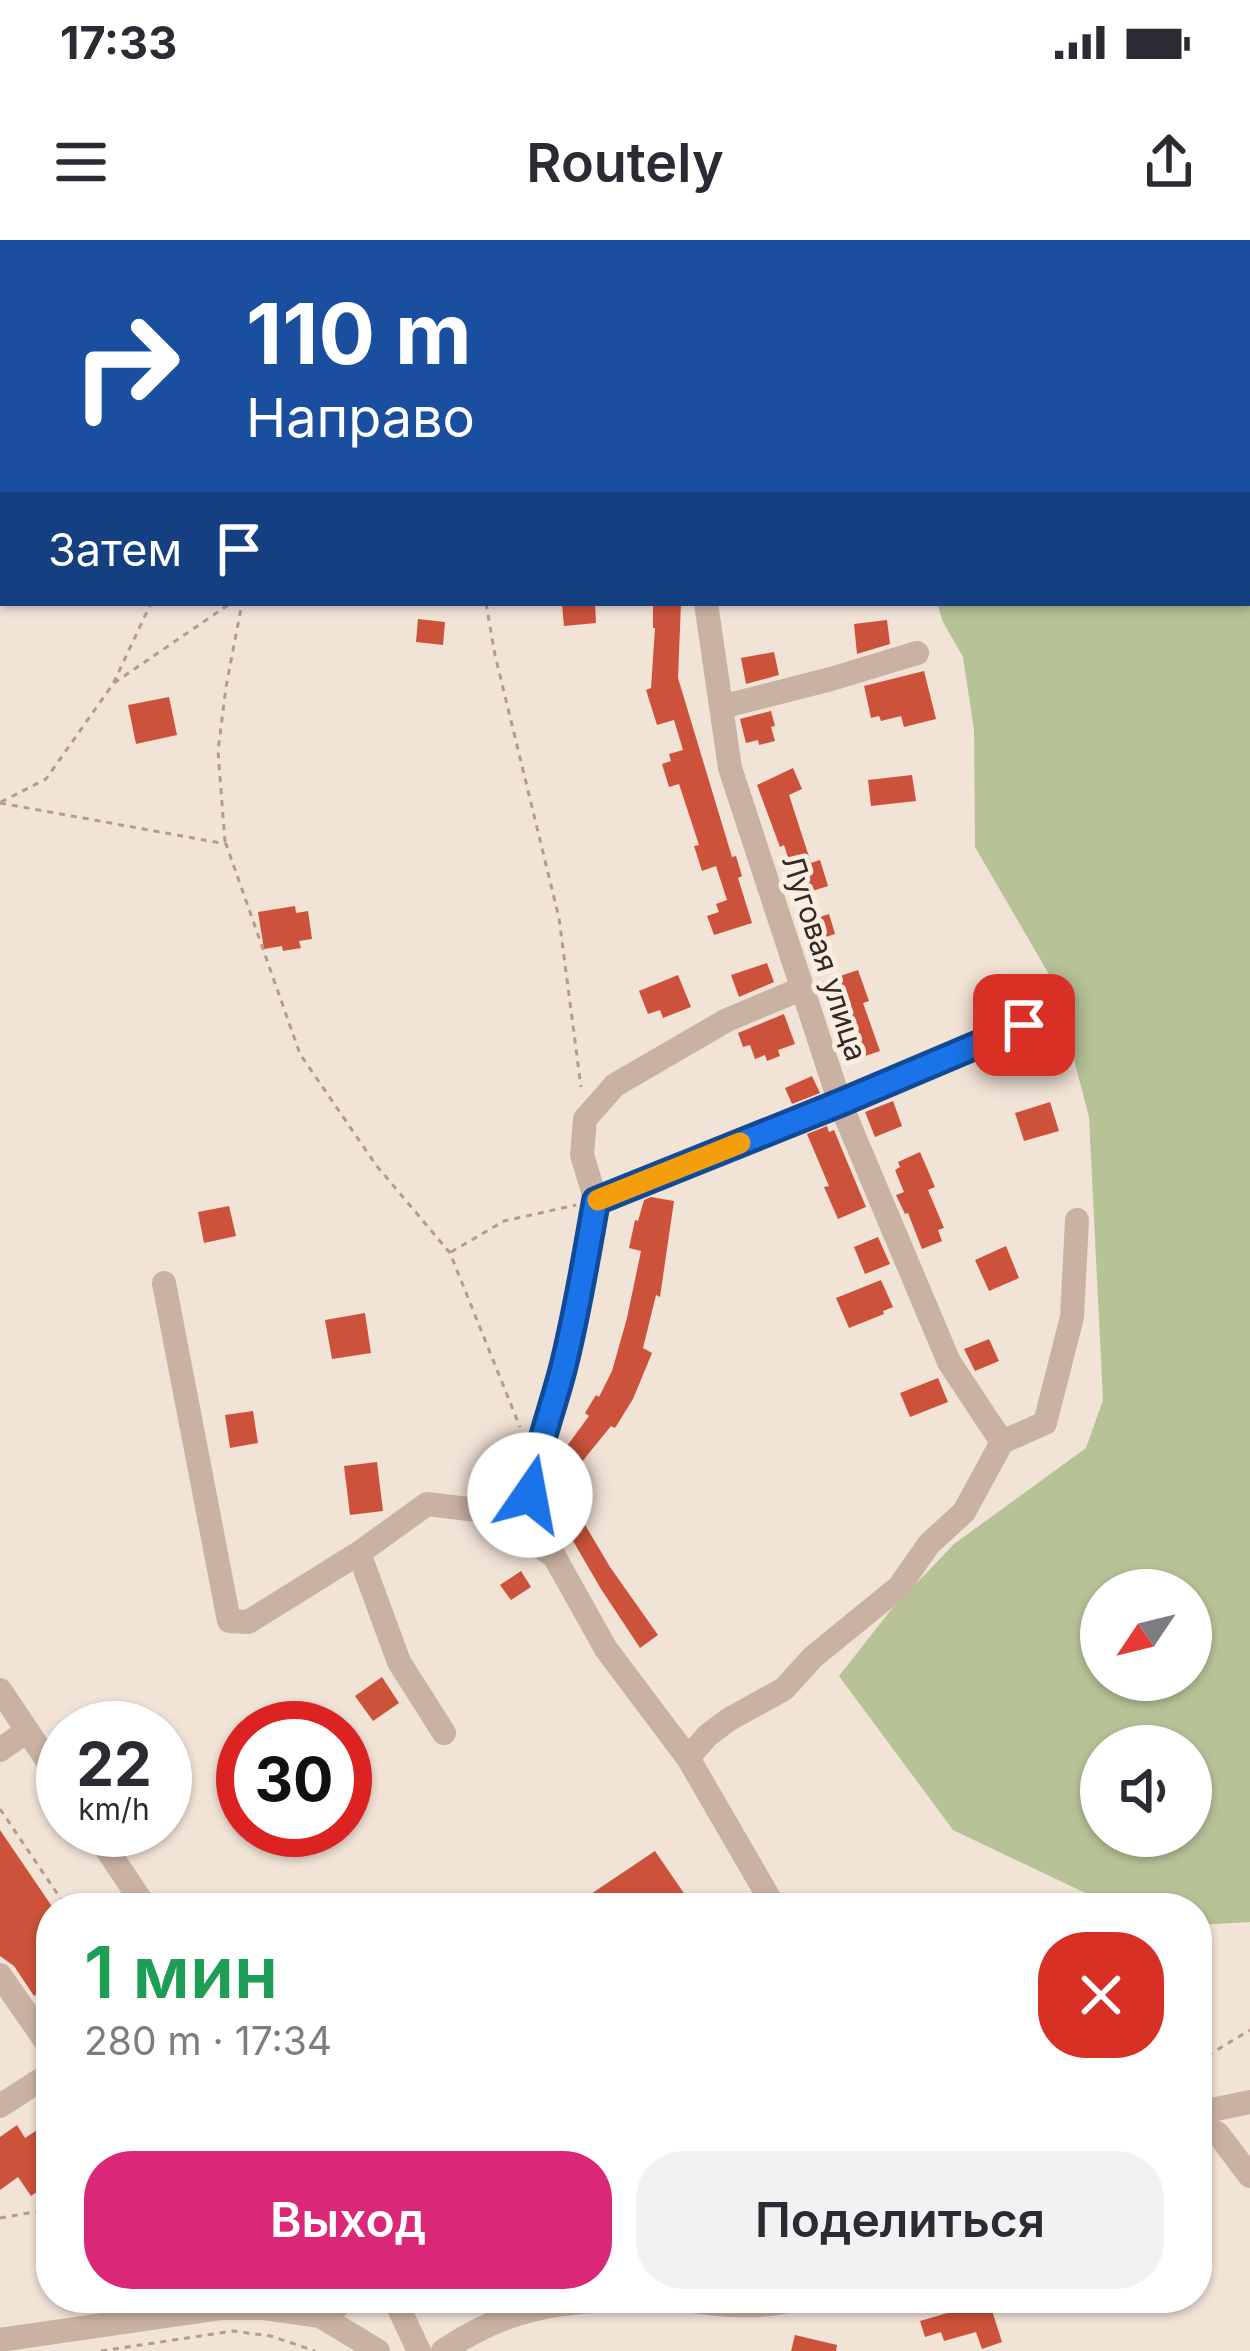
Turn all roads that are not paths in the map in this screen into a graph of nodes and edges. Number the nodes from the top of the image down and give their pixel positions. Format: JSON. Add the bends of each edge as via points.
{"nodes":[{"id":1,"x":706,"y":606,"type":"edge"},
{"id":2,"x":917,"y":653,"type":"dead end"},
{"id":3,"x":721,"y":706,"type":"junction"},
{"id":4,"x":802,"y":989,"type":"junction"},
{"id":5,"x":1024,"y":1025,"type":"dead end"},
{"id":6,"x":840,"y":1103,"type":"junction"},
{"id":7,"x":596,"y":1201,"type":"junction"},
{"id":8,"x":1077,"y":1220,"type":"dead end"},
{"id":9,"x":164,"y":1282,"type":"dead end"},
{"id":10,"x":1002,"y":1442,"type":"junction"},
{"id":11,"x":359,"y":1553,"type":"junction"},
{"id":12,"x":554,"y":1556,"type":"junction"},
{"id":13,"x":0,"y":1690,"type":"edge"},
{"id":14,"x":27,"y":1731,"type":"junction"},
{"id":15,"x":444,"y":1733,"type":"dead end"},
{"id":16,"x":36,"y":1744,"type":"edge"},
{"id":17,"x":0,"y":1750,"type":"edge"},
{"id":18,"x":688,"y":1758,"type":"junction"},
{"id":19,"x":112,"y":1857,"type":"edge"},
{"id":20,"x":136,"y":1893,"type":"edge"},
{"id":21,"x":766,"y":1893,"type":"edge"},
{"id":22,"x":0,"y":1976,"type":"edge"},
{"id":23,"x":36,"y":2028,"type":"edge"},
{"id":24,"x":36,"y":2083,"type":"edge"},
{"id":25,"x":1250,"y":2102,"type":"edge"},
{"id":26,"x":0,"y":2106,"type":"edge"},
{"id":27,"x":1212,"y":2110,"type":"edge"},
{"id":28,"x":1212,"y":2131,"type":"edge"},
{"id":29,"x":1250,"y":2176,"type":"edge"},
{"id":30,"x":138,"y":2313,"type":"edge"},
{"id":31,"x":299,"y":2313,"type":"edge"},
{"id":32,"x":329,"y":2313,"type":"edge"},
{"id":33,"x":401,"y":2313,"type":"edge"},
{"id":34,"x":495,"y":2313,"type":"edge"},
{"id":35,"x":516,"y":2313,"type":"edge"},
{"id":36,"x":320,"y":2316,"type":"junction"},
{"id":37,"x":485,"y":2325,"type":"junction"},
{"id":38,"x":0,"y":2340,"type":"edge"},
{"id":39,"x":64,"y":2341,"type":"edge"},
{"id":40,"x":378,"y":2351,"type":"edge"},
{"id":41,"x":419,"y":2351,"type":"edge"},
{"id":42,"x":443,"y":2351,"type":"edge"}],
"edges":[{"from":1,"to":3,"type":"street","name":"Луговая улица"},
{"from":2,"to":3,"type":"street"},
{"from":3,"to":4,"type":"street","name":"Луговая улица","via":[[730,768]]},
{"from":4,"to":6,"type":"street","name":"Луговая улица"},
{"from":4,"to":7,"type":"street","via":[[727,1020],[615,1085],[586,1119],[582,1155]]},
{"from":5,"to":6,"type":"street"},
{"from":6,"to":7,"type":"street"},
{"from":6,"to":10,"type":"street","name":"Луговая улица","via":[[949,1363]]},
{"from":7,"to":12,"type":"street","via":[[530,1495]]},
{"from":8,"to":10,"type":"street","via":[[1072,1317],[1045,1423]]},
{"from":9,"to":11,"type":"street","via":[[229,1621],[248,1622]]},
{"from":10,"to":18,"type":"street","via":[[964,1512],[928,1544],[899,1587],[784,1690],[728,1720]]},
{"from":11,"to":12,"type":"street","via":[[427,1504],[485,1510]]},
{"from":11,"to":15,"type":"street","via":[[399,1662]]},
{"from":12,"to":18,"type":"street","via":[[606,1649]]},
{"from":13,"to":14,"type":"street"},
{"from":14,"to":16,"type":"street"},
{"from":14,"to":17,"type":"street"},
{"from":18,"to":21,"type":"street"},
{"from":19,"to":20,"type":"street"},
{"from":22,"to":23,"type":"street"},
{"from":24,"to":26,"type":"street"},
{"from":25,"to":27,"type":"street"},
{"from":28,"to":29,"type":"street"},
{"from":30,"to":39,"type":"street"},
{"from":31,"to":36,"type":"street"},
{"from":32,"to":36,"type":"street"},
{"from":33,"to":41,"type":"street"},
{"from":34,"to":37,"type":"street"},
{"from":35,"to":37,"type":"street"},
{"from":36,"to":40,"type":"street"},
{"from":37,"to":42,"type":"street"},
{"from":38,"to":39,"type":"street"}]}
